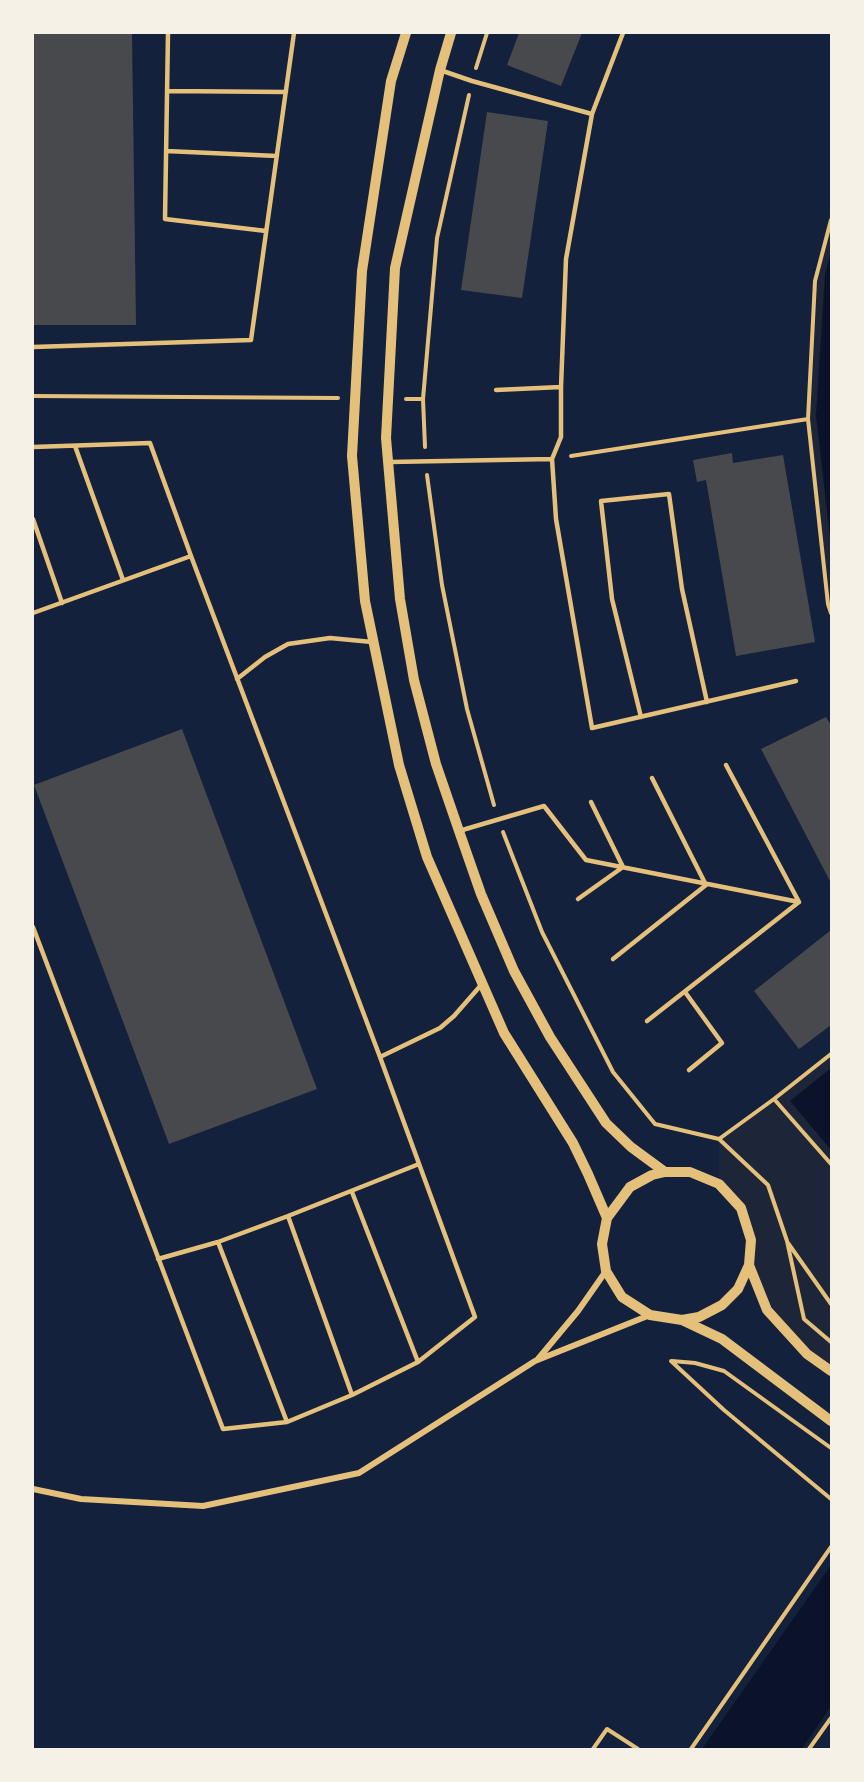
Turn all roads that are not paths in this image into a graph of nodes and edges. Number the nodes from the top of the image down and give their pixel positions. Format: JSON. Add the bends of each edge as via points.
{"nodes":[{"id":1,"x":169,"y":33,"type":"edge"},
{"id":2,"x":294,"y":33,"type":"edge"},
{"id":3,"x":406,"y":33,"type":"edge"},
{"id":4,"x":451,"y":33,"type":"edge"},
{"id":5,"x":623,"y":33,"type":"edge"},
{"id":6,"x":440,"y":70,"type":"junction"},
{"id":7,"x":167,"y":91,"type":"junction"},
{"id":8,"x":286,"y":92,"type":"junction"},
{"id":9,"x":592,"y":114,"type":"junction"},
{"id":10,"x":166,"y":151,"type":"junction"},
{"id":11,"x":277,"y":156,"type":"junction"},
{"id":12,"x":266,"y":231,"type":"junction"},
{"id":13,"x":33,"y":347,"type":"edge"},
{"id":14,"x":561,"y":387,"type":"junction"},
{"id":15,"x":496,"y":390,"type":"dead end"},
{"id":16,"x":75,"y":446,"type":"junction"},
{"id":17,"x":33,"y":447,"type":"edge"},
{"id":18,"x":552,"y":459,"type":"junction"},
{"id":19,"x":388,"y":462,"type":"junction"},
{"id":20,"x":33,"y":519,"type":"edge"},
{"id":21,"x":191,"y":556,"type":"junction"},
{"id":22,"x":123,"y":580,"type":"junction"},
{"id":23,"x":62,"y":603,"type":"junction"},
{"id":24,"x":33,"y":613,"type":"edge"},
{"id":25,"x":374,"y":642,"type":"junction"},
{"id":26,"x":237,"y":679,"type":"junction"},
{"id":27,"x":796,"y":681,"type":"dead end"},
{"id":28,"x":707,"y":702,"type":"junction"},
{"id":29,"x":641,"y":717,"type":"junction"},
{"id":30,"x":726,"y":765,"type":"dead end"},
{"id":31,"x":652,"y":778,"type":"dead end"},
{"id":32,"x":591,"y":802,"type":"dead end"},
{"id":33,"x":459,"y":831,"type":"junction"},
{"id":34,"x":623,"y":867,"type":"junction"},
{"id":35,"x":706,"y":885,"type":"junction"},
{"id":36,"x":578,"y":899,"type":"dead end"},
{"id":37,"x":799,"y":902,"type":"junction"},
{"id":38,"x":33,"y":927,"type":"edge"},
{"id":39,"x":613,"y":959,"type":"dead end"},
{"id":40,"x":482,"y":984,"type":"junction"},
{"id":41,"x":685,"y":992,"type":"junction"},
{"id":42,"x":647,"y":1021,"type":"dead end"},
{"id":43,"x":380,"y":1057,"type":"junction"},
{"id":44,"x":689,"y":1070,"type":"dead end"},
{"id":45,"x":419,"y":1164,"type":"junction"},
{"id":46,"x":665,"y":1172,"type":"junction"},
{"id":47,"x":352,"y":1192,"type":"junction"},
{"id":48,"x":288,"y":1216,"type":"junction"},
{"id":49,"x":607,"y":1218,"type":"junction"},
{"id":50,"x":218,"y":1242,"type":"junction"},
{"id":51,"x":158,"y":1259,"type":"junction"},
{"id":52,"x":749,"y":1265,"type":"junction"},
{"id":53,"x":606,"y":1271,"type":"junction"},
{"id":54,"x":650,"y":1316,"type":"junction"},
{"id":55,"x":682,"y":1320,"type":"junction"},
{"id":56,"x":536,"y":1361,"type":"junction"},
{"id":57,"x":418,"y":1362,"type":"junction"},
{"id":58,"x":831,"y":1371,"type":"edge"},
{"id":59,"x":352,"y":1395,"type":"junction"},
{"id":60,"x":831,"y":1421,"type":"edge"},
{"id":61,"x":287,"y":1422,"type":"junction"},
{"id":62,"x":33,"y":1489,"type":"edge"}],
"edges":[{"from":1,"to":7,"type":"lane"},
{"from":2,"to":8,"type":"lane"},
{"from":3,"to":25,"type":"street","via":[[391,81],[362,272],[355,398],[352,456],[366,601]]},
{"from":4,"to":6,"type":"street"},
{"from":5,"to":9,"type":"lane"},
{"from":6,"to":9,"type":"lane"},
{"from":6,"to":19,"type":"street","via":[[395,268]]},
{"from":7,"to":8,"type":"lane"},
{"from":7,"to":10,"type":"lane"},
{"from":8,"to":11,"type":"lane"},
{"from":9,"to":14,"type":"lane","via":[[566,259]]},
{"from":10,"to":11,"type":"lane"},
{"from":10,"to":12,"type":"lane","via":[[165,219]]},
{"from":11,"to":12,"type":"lane"},
{"from":12,"to":13,"type":"lane","via":[[251,340]]},
{"from":14,"to":15,"type":"lane"},
{"from":14,"to":18,"type":"lane","via":[[561,437]]},
{"from":16,"to":17,"type":"lane"},
{"from":16,"to":21,"type":"lane","via":[[150,443]]},
{"from":16,"to":22,"type":"lane"},
{"from":18,"to":19,"type":"lane"},
{"from":18,"to":29,"type":"lane","via":[[558,538],[592,728]]},
{"from":19,"to":33,"type":"street","via":[[400,599],[414,680]]},
{"from":20,"to":23,"type":"lane"},
{"from":21,"to":22,"type":"lane"},
{"from":21,"to":26,"type":"lane"},
{"from":22,"to":23,"type":"lane"},
{"from":23,"to":24,"type":"lane"},
{"from":25,"to":26,"type":"lane","via":[[330,638],[288,644]]},
{"from":25,"to":40,"type":"street","via":[[399,765],[427,857]]},
{"from":26,"to":43,"type":"lane"},
{"from":27,"to":28,"type":"lane"},
{"from":28,"to":29,"type":"lane"},
{"from":28,"to":29,"type":"lane","via":[[682,589],[669,494],[601,501],[612,599]]},
{"from":30,"to":37,"type":"lane"},
{"from":31,"to":35,"type":"lane"},
{"from":32,"to":34,"type":"lane"},
{"from":33,"to":34,"type":"lane","via":[[544,806],[586,860]]},
{"from":33,"to":46,"type":"street","via":[[514,971],[550,1037],[606,1123]]},
{"from":34,"to":35,"type":"lane"},
{"from":34,"to":36,"type":"lane"},
{"from":35,"to":37,"type":"lane"},
{"from":35,"to":39,"type":"lane"},
{"from":37,"to":41,"type":"lane"},
{"from":38,"to":51,"type":"lane"},
{"from":40,"to":43,"type":"lane","via":[[440,1028]]},
{"from":40,"to":49,"type":"street","via":[[504,1033],[573,1143]]},
{"from":41,"to":42,"type":"lane"},
{"from":41,"to":44,"type":"lane","via":[[722,1043]]},
{"from":43,"to":45,"type":"lane"},
{"from":45,"to":47,"type":"lane"},
{"from":45,"to":57,"type":"lane","via":[[475,1317]]},
{"from":46,"to":49,"type":"street","via":[[652,1174],[630,1187]]},
{"from":46,"to":52,"type":"street","via":[[690,1172],[718,1184],[741,1208],[751,1240]]},
{"from":47,"to":48,"type":"lane"},
{"from":47,"to":57,"type":"lane"},
{"from":48,"to":50,"type":"lane"},
{"from":48,"to":59,"type":"lane"},
{"from":49,"to":53,"type":"street","via":[[602,1244]]},
{"from":50,"to":51,"type":"lane"},
{"from":50,"to":61,"type":"lane"},
{"from":51,"to":61,"type":"lane","via":[[223,1429]]},
{"from":52,"to":55,"type":"street","via":[[738,1289],[722,1305],[699,1317]]},
{"from":52,"to":58,"type":"street","via":[[767,1310],[807,1354]]},
{"from":53,"to":54,"type":"street","via":[[622,1297]]},
{"from":53,"to":56,"type":"street"},
{"from":54,"to":55,"type":"street"},
{"from":54,"to":56,"type":"street"},
{"from":55,"to":60,"type":"street","via":[[722,1339]]},
{"from":56,"to":62,"type":"street","via":[[359,1473],[203,1506],[81,1499]]},
{"from":57,"to":59,"type":"lane"},
{"from":59,"to":61,"type":"lane"}]}
